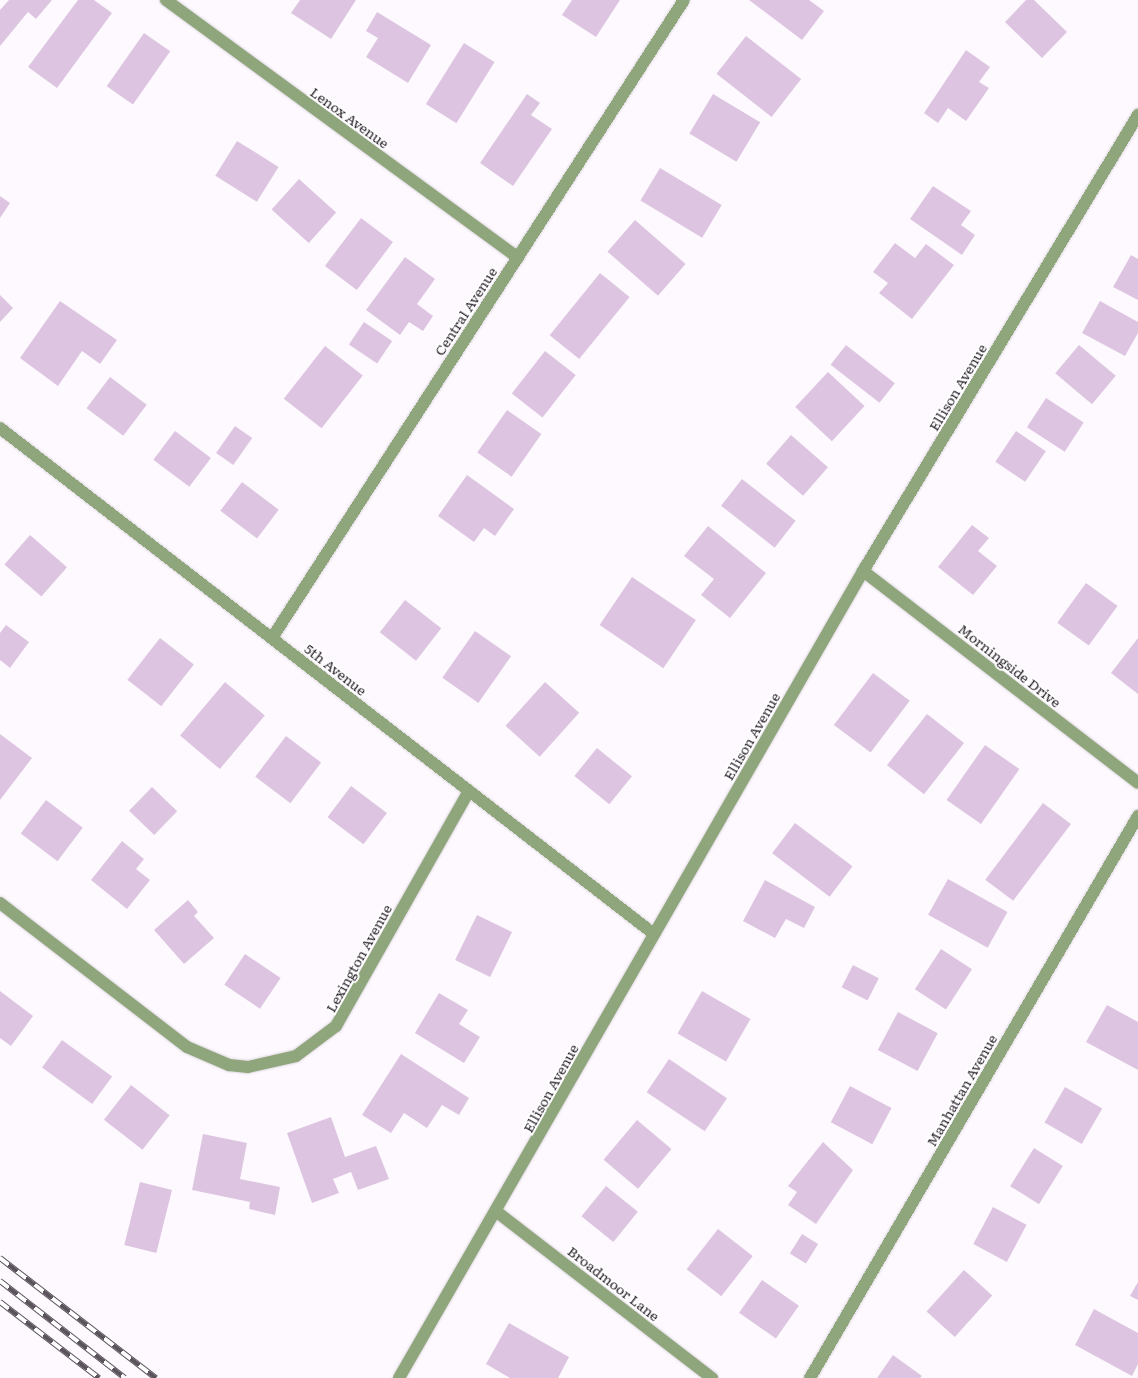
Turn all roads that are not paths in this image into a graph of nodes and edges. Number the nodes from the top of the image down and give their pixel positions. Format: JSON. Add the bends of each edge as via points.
{"nodes":[{"id":1,"x":166,"y":0,"type":"edge"},
{"id":2,"x":684,"y":0,"type":"edge"},
{"id":3,"x":1138,"y":115,"type":"edge"},
{"id":4,"x":518,"y":258,"type":"junction"},
{"id":5,"x":0,"y":428,"type":"edge"},
{"id":6,"x":863,"y":571,"type":"junction"},
{"id":7,"x":272,"y":638,"type":"junction"},
{"id":8,"x":1138,"y":783,"type":"edge"},
{"id":9,"x":469,"y":791,"type":"junction"},
{"id":10,"x":1138,"y":816,"type":"edge"},
{"id":11,"x":0,"y":903,"type":"edge"},
{"id":12,"x":654,"y":934,"type":"junction"},
{"id":13,"x":497,"y":1212,"type":"junction"},
{"id":14,"x":399,"y":1378,"type":"edge"},
{"id":15,"x":712,"y":1378,"type":"edge"},
{"id":16,"x":810,"y":1378,"type":"edge"}],
"edges":[{"from":1,"to":4,"type":"street","name":"Lenox Avenue"},
{"from":2,"to":4,"type":"street","name":"Central Avenue"},
{"from":3,"to":6,"type":"street","name":"Ellison Avenue"},
{"from":4,"to":7,"type":"street","name":"Central Avenue"},
{"from":5,"to":7,"type":"street","name":"5th Avenue"},
{"from":6,"to":8,"type":"street","name":"Morningside Drive"},
{"from":6,"to":12,"type":"street","name":"Ellison Avenue"},
{"from":7,"to":9,"type":"street","name":"5th Avenue"},
{"from":9,"to":11,"type":"street","name":"Lexington Avenue","via":[[336,1026],[296,1056],[248,1067],[229,1065],[187,1047]]},
{"from":9,"to":12,"type":"street","name":"5th Avenue"},
{"from":10,"to":16,"type":"street","name":"Manhattan Avenue"},
{"from":12,"to":13,"type":"street","name":"Ellison Avenue"},
{"from":13,"to":14,"type":"street","name":"Ellison Avenue"},
{"from":13,"to":15,"type":"street","name":"Broadmoor Lane"}]}
